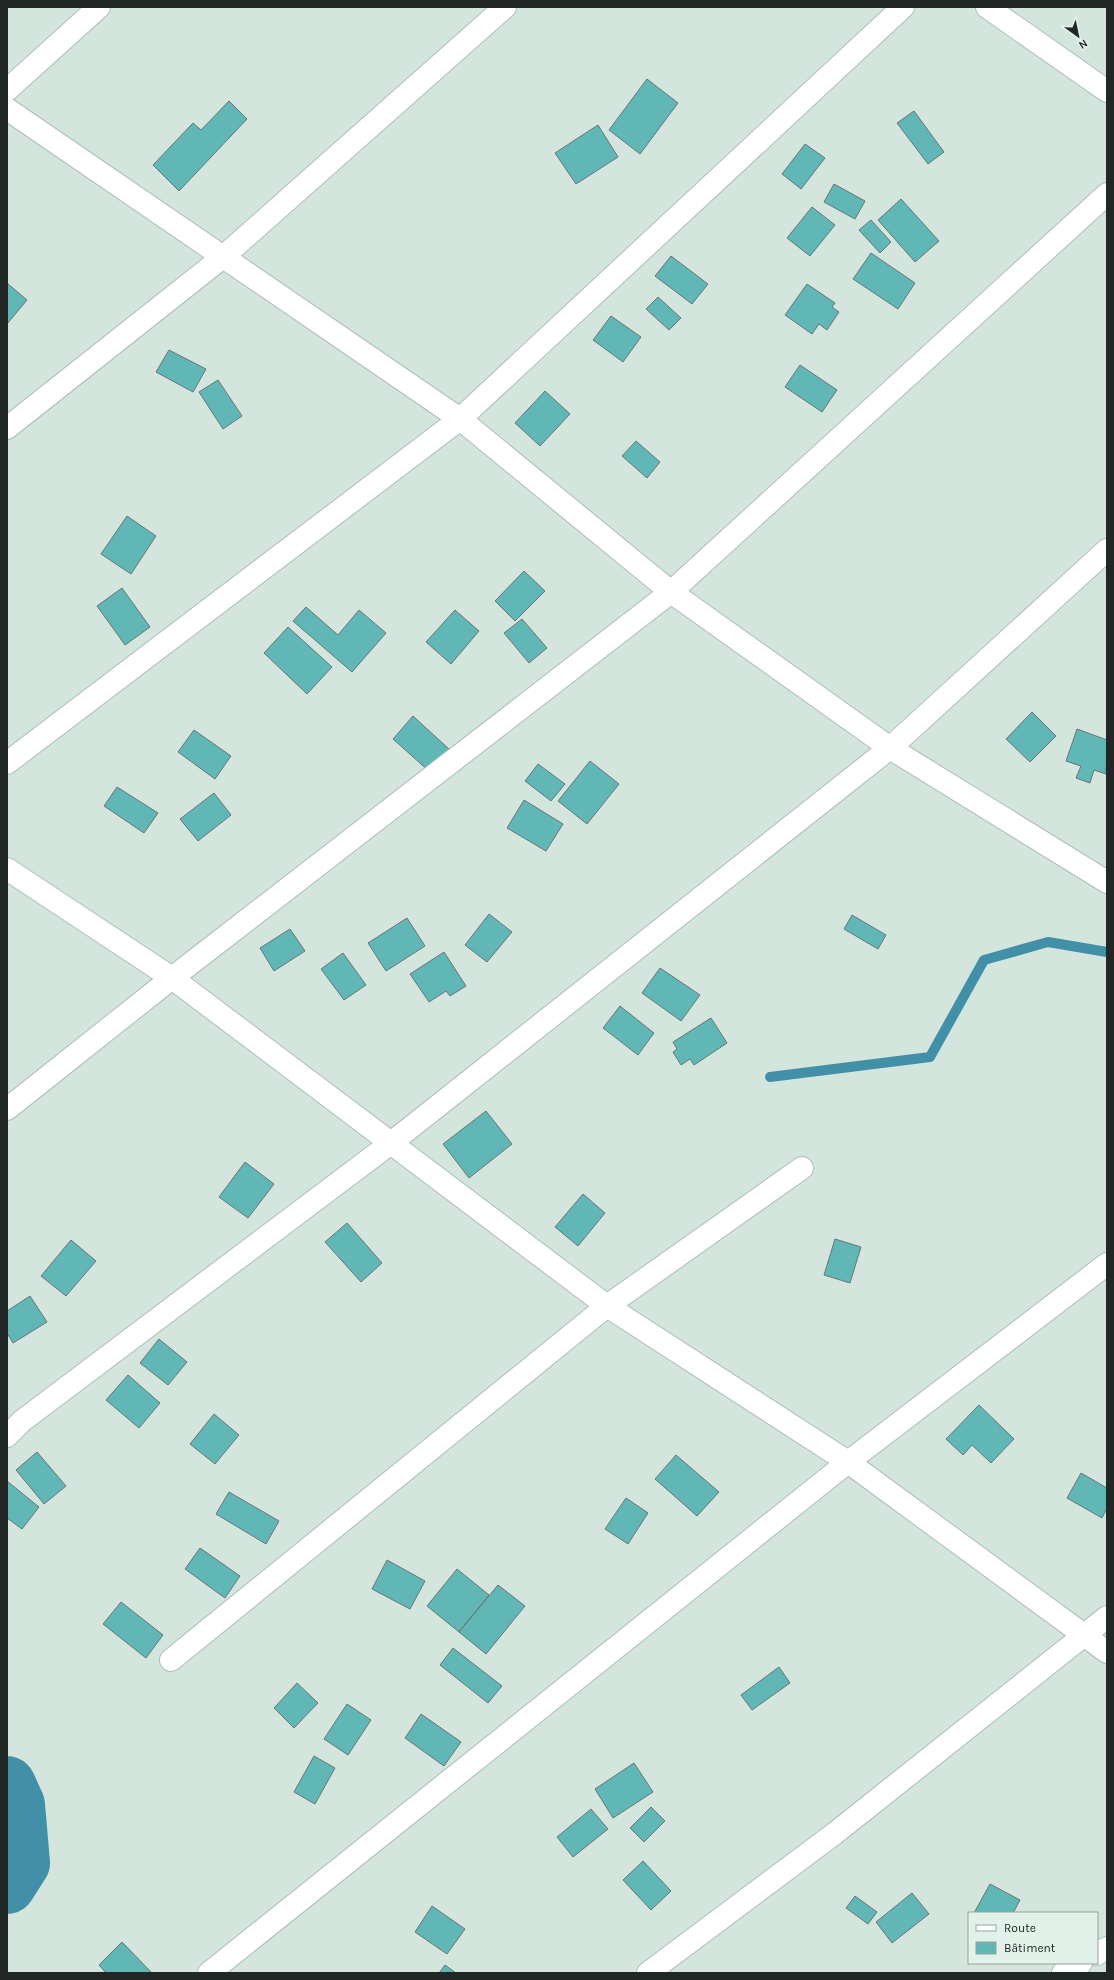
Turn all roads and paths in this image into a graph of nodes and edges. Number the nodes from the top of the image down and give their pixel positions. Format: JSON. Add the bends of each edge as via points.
{"nodes":[{"id":1,"x":99,"y":7,"type":"edge"},
{"id":2,"x":505,"y":7,"type":"edge"},
{"id":3,"x":903,"y":7,"type":"edge"},
{"id":4,"x":987,"y":7,"type":"edge"},
{"id":5,"x":7,"y":90,"type":"edge"},
{"id":6,"x":1107,"y":91,"type":"edge"},
{"id":7,"x":7,"y":109,"type":"edge"},
{"id":8,"x":1107,"y":194,"type":"edge"},
{"id":9,"x":223,"y":257,"type":"junction"},
{"id":10,"x":460,"y":419,"type":"junction"},
{"id":11,"x":7,"y":428,"type":"edge"},
{"id":12,"x":1107,"y":550,"type":"edge"},
{"id":13,"x":671,"y":592,"type":"junction"},
{"id":14,"x":890,"y":748,"type":"junction"},
{"id":15,"x":7,"y":763,"type":"edge"},
{"id":16,"x":7,"y":869,"type":"edge"},
{"id":17,"x":1107,"y":882,"type":"edge"},
{"id":18,"x":172,"y":978,"type":"junction"},
{"id":19,"x":7,"y":1109,"type":"edge"},
{"id":20,"x":391,"y":1143,"type":"junction"},
{"id":21,"x":802,"y":1168,"type":"dead end"},
{"id":22,"x":1107,"y":1264,"type":"edge"},
{"id":23,"x":607,"y":1306,"type":"junction"},
{"id":24,"x":7,"y":1436,"type":"edge"},
{"id":25,"x":848,"y":1462,"type":"junction"},
{"id":26,"x":1107,"y":1617,"type":"edge"},
{"id":27,"x":1084,"y":1636,"type":"junction"},
{"id":28,"x":1107,"y":1652,"type":"edge"},
{"id":29,"x":171,"y":1660,"type":"dead end"},
{"id":30,"x":1107,"y":1948,"type":"edge"},
{"id":31,"x":1098,"y":1953,"type":"edge"},
{"id":32,"x":1079,"y":1964,"type":"edge"},
{"id":33,"x":209,"y":1973,"type":"edge"},
{"id":34,"x":648,"y":1973,"type":"edge"},
{"id":35,"x":1063,"y":1973,"type":"edge"}],
"edges":[{"from":1,"to":5,"type":"street"},
{"from":2,"to":9,"type":"street"},
{"from":3,"to":10,"type":"street"},
{"from":4,"to":6,"type":"street"},
{"from":7,"to":9,"type":"street"},
{"from":8,"to":13,"type":"street"},
{"from":9,"to":10,"type":"street"},
{"from":9,"to":11,"type":"street"},
{"from":10,"to":13,"type":"street"},
{"from":10,"to":15,"type":"street"},
{"from":12,"to":14,"type":"street"},
{"from":13,"to":14,"type":"street"},
{"from":13,"to":18,"type":"street"},
{"from":14,"to":17,"type":"street"},
{"from":14,"to":20,"type":"street"},
{"from":16,"to":18,"type":"street"},
{"from":18,"to":19,"type":"street"},
{"from":18,"to":20,"type":"street"},
{"from":20,"to":23,"type":"street"},
{"from":20,"to":24,"type":"street","via":[[22,1421]]},
{"from":21,"to":23,"type":"street"},
{"from":22,"to":25,"type":"street"},
{"from":23,"to":25,"type":"street"},
{"from":23,"to":29,"type":"street"},
{"from":25,"to":27,"type":"street"},
{"from":25,"to":33,"type":"street"},
{"from":26,"to":27,"type":"street"},
{"from":27,"to":28,"type":"street"},
{"from":27,"to":34,"type":"street","via":[[834,1834]]},
{"from":30,"to":31,"type":"street"},
{"from":32,"to":35,"type":"street"}]}
